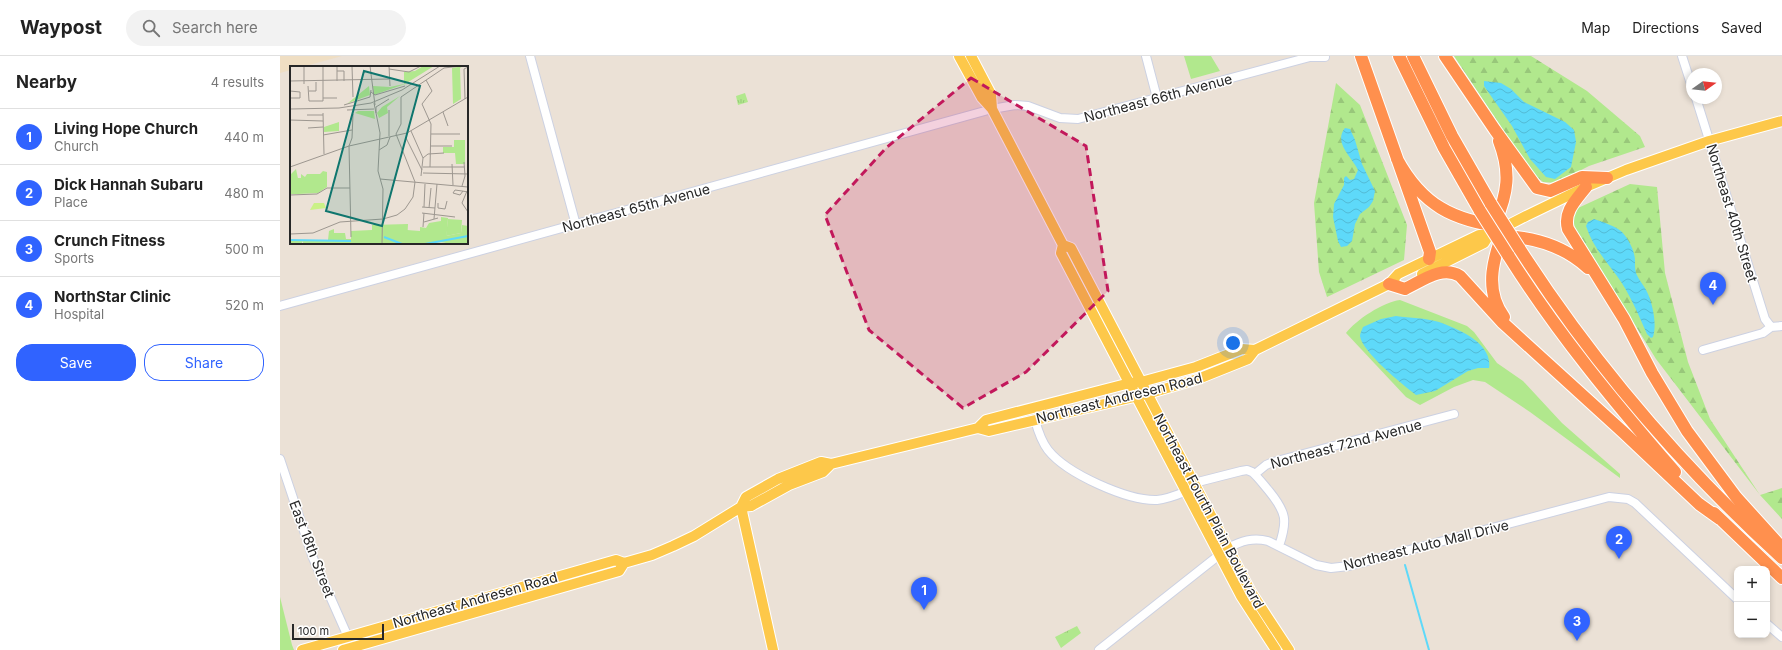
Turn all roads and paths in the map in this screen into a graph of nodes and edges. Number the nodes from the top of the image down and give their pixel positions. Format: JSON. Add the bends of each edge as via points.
{"nodes":[{"id":1,"x":530,"y":56,"type":"edge"},
{"id":2,"x":959,"y":56,"type":"edge"},
{"id":3,"x":971,"y":56,"type":"edge"},
{"id":4,"x":1146,"y":56,"type":"edge"},
{"id":5,"x":1361,"y":56,"type":"edge"},
{"id":6,"x":1399,"y":56,"type":"edge"},
{"id":7,"x":1413,"y":56,"type":"edge"},
{"id":8,"x":1445,"y":56,"type":"edge"},
{"id":9,"x":1682,"y":56,"type":"edge"},
{"id":10,"x":1325,"y":57,"type":"dead end"},
{"id":11,"x":1686,"y":68,"type":"edge"},
{"id":12,"x":1157,"y":98,"type":"junction"},
{"id":13,"x":1698,"y":104,"type":"edge"},
{"id":14,"x":992,"y":109,"type":"junction"},
{"id":15,"x":1782,"y":121,"type":"edge"},
{"id":16,"x":1494,"y":130,"type":"junction"},
{"id":17,"x":1709,"y":142,"type":"junction"},
{"id":18,"x":1397,"y":159,"type":"junction"},
{"id":19,"x":1607,"y":178,"type":"junction"},
{"id":20,"x":1586,"y":187,"type":"junction"},
{"id":21,"x":1486,"y":208,"type":"junction"},
{"id":22,"x":576,"y":225,"type":"junction"},
{"id":23,"x":1497,"y":231,"type":"junction"},
{"id":24,"x":1063,"y":245,"type":"junction"},
{"id":25,"x":1429,"y":259,"type":"junction"},
{"id":26,"x":1596,"y":276,"type":"junction"},
{"id":27,"x":1389,"y":284,"type":"junction"},
{"id":28,"x":280,"y":306,"type":"edge"},
{"id":29,"x":1782,"y":326,"type":"edge"},
{"id":30,"x":1770,"y":327,"type":"junction"},
{"id":31,"x":1520,"y":338,"type":"junction"},
{"id":32,"x":1254,"y":350,"type":"junction"},
{"id":33,"x":1703,"y":350,"type":"dead end"},
{"id":34,"x":1141,"y":382,"type":"junction"},
{"id":35,"x":1130,"y":383,"type":"junction"},
{"id":36,"x":1147,"y":394,"type":"junction"},
{"id":37,"x":1136,"y":395,"type":"junction"},
{"id":38,"x":1058,"y":401,"type":"junction"},
{"id":39,"x":1024,"y":410,"type":"junction"},
{"id":40,"x":1454,"y":414,"type":"dead end"},
{"id":41,"x":1035,"y":420,"type":"junction"},
{"id":42,"x":978,"y":428,"type":"junction"},
{"id":43,"x":989,"y":431,"type":"junction"},
{"id":44,"x":280,"y":459,"type":"edge"},
{"id":45,"x":1255,"y":474,"type":"junction"},
{"id":46,"x":1194,"y":483,"type":"junction"},
{"id":47,"x":1187,"y":492,"type":"junction"},
{"id":48,"x":741,"y":507,"type":"junction"},
{"id":49,"x":1720,"y":519,"type":"junction"},
{"id":50,"x":1279,"y":546,"type":"junction"},
{"id":51,"x":1782,"y":548,"type":"edge"},
{"id":52,"x":1224,"y":552,"type":"junction"},
{"id":53,"x":1782,"y":558,"type":"edge"},
{"id":54,"x":624,"y":563,"type":"junction"},
{"id":55,"x":1782,"y":578,"type":"edge"},
{"id":56,"x":1734,"y":596,"type":"edge"},
{"id":57,"x":1770,"y":627,"type":"edge"},
{"id":58,"x":348,"y":637,"type":"junction"},
{"id":59,"x":1782,"y":637,"type":"edge"},
{"id":60,"x":356,"y":648,"type":"edge"},
{"id":61,"x":302,"y":650,"type":"edge"},
{"id":62,"x":343,"y":650,"type":"edge"},
{"id":63,"x":773,"y":650,"type":"edge"},
{"id":64,"x":1099,"y":650,"type":"edge"},
{"id":65,"x":1276,"y":650,"type":"edge"},
{"id":66,"x":1289,"y":650,"type":"edge"}],
"edges":[{"from":1,"to":22,"type":"street"},
{"from":2,"to":14,"type":"main road","name":"Northeast Fourth Plain Boulevard","via":[[982,98]]},
{"from":3,"to":14,"type":"main road","name":"Northeast Fourth Plain Boulevard","via":[[991,94]]},
{"from":4,"to":12,"type":"street"},
{"from":5,"to":18,"type":"highway"},
{"from":6,"to":21,"type":"highway","via":[[1444,148]]},
{"from":7,"to":21,"type":"highway"},
{"from":8,"to":16,"type":"highway"},
{"from":9,"to":11,"type":"street"},
{"from":10,"to":12,"type":"street","name":"Northeast 66th Avenue","via":[[1310,57]]},
{"from":12,"to":14,"type":"street","name":"Northeast 66th Avenue","via":[[1078,119],[1060,118],[1028,106],[1015,105]]},
{"from":13,"to":17,"type":"street","name":"Northeast 40th Street"},
{"from":14,"to":22,"type":"street","name":"Northeast 65th Avenue"},
{"from":14,"to":24,"type":"main road","name":"Northeast Fourth Plain Boulevard"},
{"from":15,"to":17,"type":"main road","name":"Northeast Andresen Road"},
{"from":16,"to":19,"type":"highway","via":[[1531,182],[1541,190],[1555,190],[1582,177]]},
{"from":16,"to":23,"type":"highway","via":[[1506,163],[1507,182]]},
{"from":17,"to":19,"type":"main road","name":"Northeast Andresen Road"},
{"from":17,"to":30,"type":"street","name":"Northeast 40th Street"},
{"from":18,"to":23,"type":"highway","via":[[1414,185],[1436,206],[1459,218]]},
{"from":18,"to":25,"type":"highway","via":[[1430,252]]},
{"from":19,"to":20,"type":"main road","name":"Northeast Andresen Road"},
{"from":20,"to":23,"type":"main road","name":"Northeast Andresen Road"},
{"from":20,"to":26,"type":"highway","via":[[1569,211],[1566,224]]},
{"from":21,"to":49,"type":"highway","bridge":true,"via":[[1508,255],[1547,314],[1614,402],[1689,488]]},
{"from":21,"to":53,"type":"highway","bridge":true,"via":[[1519,248],[1578,336],[1641,414],[1717,497]]},
{"from":22,"to":28,"type":"street","name":"Northeast 65th Avenue"},
{"from":23,"to":25,"type":"main road","name":"Northeast Andresen Road","via":[[1480,235]]},
{"from":23,"to":26,"type":"highway","via":[[1552,245],[1579,261]]},
{"from":23,"to":27,"type":"main road","name":"Northeast Andresen Road","via":[[1484,243],[1403,284]]},
{"from":23,"to":31,"type":"highway","via":[[1492,291],[1501,313]]},
{"from":24,"to":34,"type":"main road","name":"Northeast Fourth Plain Boulevard","via":[[1071,248]]},
{"from":24,"to":35,"type":"main road","name":"Northeast Fourth Plain Boulevard","via":[[1061,253]]},
{"from":25,"to":27,"type":"main road","name":"Northeast Andresen Road","via":[[1398,274]]},
{"from":26,"to":51,"type":"highway","via":[[1624,319],[1652,373],[1687,431],[1736,497]]},
{"from":27,"to":31,"type":"highway","via":[[1405,289],[1443,271],[1455,273]]},
{"from":27,"to":32,"type":"main road","name":"Northeast Andresen Road"},
{"from":29,"to":30,"type":"street"},
{"from":30,"to":33,"type":"street","via":[[1763,333]]},
{"from":31,"to":49,"type":"highway","via":[[1699,504]]},
{"from":32,"to":34,"type":"main road","name":"Northeast Andresen Road","via":[[1242,349]]},
{"from":32,"to":36,"type":"main road","name":"Northeast Andresen Road","via":[[1248,359],[1239,363],[1198,379]]},
{"from":34,"to":35,"type":"main road","name":"Northeast Andresen Road"},
{"from":34,"to":36,"type":"main road","name":"Northeast Fourth Plain Boulevard"},
{"from":35,"to":37,"type":"main road","name":"Northeast Fourth Plain Boulevard"},
{"from":35,"to":38,"type":"main road","name":"Northeast Andresen Road"},
{"from":36,"to":37,"type":"main road","name":"Northeast Andresen Road"},
{"from":36,"to":46,"type":"main road","name":"Northeast Fourth Plain Boulevard"},
{"from":37,"to":41,"type":"main road","name":"Northeast Andresen Road"},
{"from":37,"to":47,"type":"main road","name":"Northeast Fourth Plain Boulevard"},
{"from":38,"to":39,"type":"main road","name":"Northeast Andresen Road"},
{"from":38,"to":41,"type":"main road","via":[[1051,409],[1036,413]]},
{"from":39,"to":42,"type":"main road","name":"Northeast Andresen Road","via":[[986,420]]},
{"from":39,"to":43,"type":"main road","via":[[1022,416],[996,423]]},
{"from":40,"to":45,"type":"street","name":"Northeast 72nd Avenue","via":[[1273,462]]},
{"from":41,"to":43,"type":"main road","name":"Northeast Andresen Road"},
{"from":41,"to":47,"type":"street","via":[[1049,452],[1098,485],[1152,500],[1166,499]]},
{"from":42,"to":43,"type":"main road","name":"Northeast Andresen Road"},
{"from":42,"to":48,"type":"main road","name":"Northeast Andresen Road","via":[[831,464],[821,462],[778,479],[746,497]]},
{"from":44,"to":58,"type":"street","name":"East 18th Street","via":[[313,558]]},
{"from":45,"to":46,"type":"street","name":"Northeast 72nd Avenue","via":[[1245,470]]},
{"from":45,"to":50,"type":"street","via":[[1279,503],[1283,512],[1285,529]]},
{"from":46,"to":52,"type":"main road","name":"Northeast Fourth Plain Boulevard"},
{"from":47,"to":52,"type":"main road","name":"Northeast Fourth Plain Boulevard"},
{"from":48,"to":54,"type":"main road","name":"Northeast Andresen Road","via":[[680,543]]},
{"from":48,"to":63,"type":"main road"},
{"from":49,"to":55,"type":"highway"},
{"from":50,"to":52,"type":"street","name":"Northeast Auto Mall Drive","via":[[1254,539],[1237,543]]},
{"from":50,"to":56,"type":"street","name":"Northeast Auto Mall Drive","via":[[1316,565],[1331,568],[1349,566],[1609,497],[1628,499],[1643,510]]},
{"from":52,"to":64,"type":"street","name":"Northeast Auto Mall Drive"},
{"from":52,"to":65,"type":"main road","name":"Northeast Fourth Plain Boulevard","via":[[1249,609]]},
{"from":52,"to":66,"type":"main road","name":"Northeast Fourth Plain Boulevard"},
{"from":54,"to":58,"type":"main road","name":"Northeast Andresen Road","via":[[616,560]]},
{"from":54,"to":60,"type":"main road","name":"Northeast Andresen Road","via":[[619,570]]},
{"from":57,"to":59,"type":"street"},
{"from":58,"to":60,"type":"street","name":"East 18th Street"},
{"from":58,"to":61,"type":"main road","name":"Northeast Andresen Road"},
{"from":60,"to":62,"type":"main road","name":"Northeast Andresen Road"}]}
